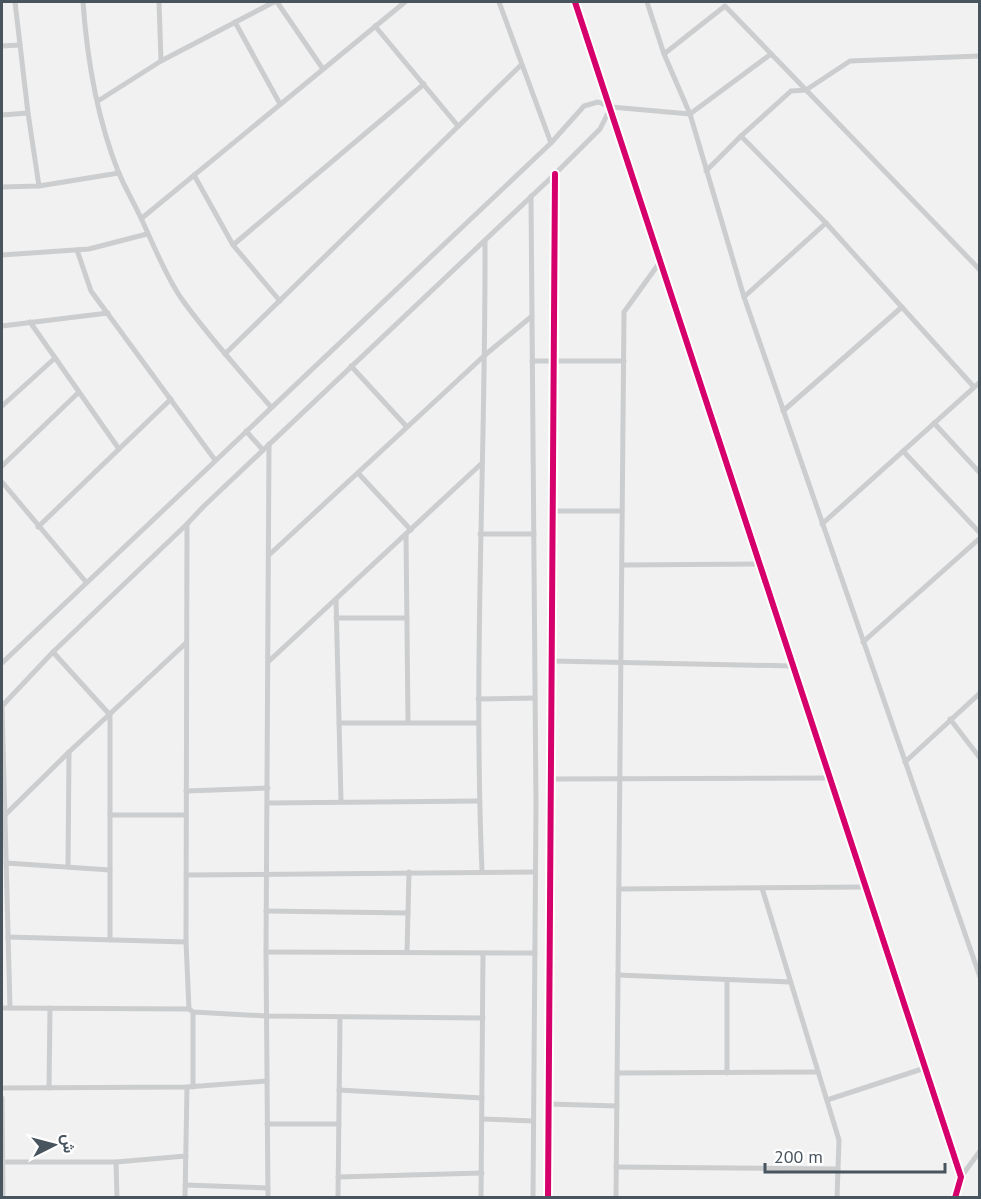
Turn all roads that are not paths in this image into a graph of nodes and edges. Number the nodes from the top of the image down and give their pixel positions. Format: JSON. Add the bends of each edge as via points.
{"nodes":[{"id":1,"x":15,"y":2,"type":"edge"},
{"id":2,"x":83,"y":2,"type":"edge"},
{"id":3,"x":159,"y":2,"type":"edge"},
{"id":4,"x":276,"y":2,"type":"edge"},
{"id":5,"x":499,"y":2,"type":"edge"},
{"id":6,"x":575,"y":2,"type":"edge"},
{"id":7,"x":647,"y":2,"type":"edge"},
{"id":8,"x":401,"y":3,"type":"edge"},
{"id":9,"x":235,"y":22,"type":"junction"},
{"id":10,"x":375,"y":26,"type":"junction"},
{"id":11,"x":20,"y":45,"type":"junction"},
{"id":12,"x":2,"y":46,"type":"edge"},
{"id":13,"x":664,"y":54,"type":"junction"},
{"id":14,"x":771,"y":54,"type":"junction"},
{"id":15,"x":980,"y":56,"type":"edge"},
{"id":16,"x":161,"y":61,"type":"junction"},
{"id":17,"x":521,"y":65,"type":"junction"},
{"id":18,"x":323,"y":69,"type":"junction"},
{"id":19,"x":424,"y":84,"type":"junction"},
{"id":20,"x":806,"y":90,"type":"junction"},
{"id":21,"x":98,"y":101,"type":"junction"},
{"id":22,"x":280,"y":104,"type":"junction"},
{"id":23,"x":611,"y":107,"type":"junction"},
{"id":24,"x":28,"y":113,"type":"junction"},
{"id":25,"x":690,"y":114,"type":"junction"},
{"id":26,"x":2,"y":115,"type":"edge"},
{"id":27,"x":458,"y":126,"type":"junction"},
{"id":28,"x":741,"y":136,"type":"junction"},
{"id":29,"x":551,"y":142,"type":"junction"},
{"id":30,"x":706,"y":171,"type":"junction"},
{"id":31,"x":119,"y":173,"type":"junction"},
{"id":32,"x":555,"y":174,"type":"junction"},
{"id":33,"x":194,"y":175,"type":"junction"},
{"id":34,"x":39,"y":186,"type":"junction"},
{"id":35,"x":2,"y":187,"type":"edge"},
{"id":36,"x":531,"y":196,"type":"junction"},
{"id":37,"x":142,"y":218,"type":"junction"},
{"id":38,"x":826,"y":223,"type":"junction"},
{"id":39,"x":147,"y":234,"type":"junction"},
{"id":40,"x":485,"y":240,"type":"junction"},
{"id":41,"x":233,"y":245,"type":"junction"},
{"id":42,"x":77,"y":250,"type":"junction"},
{"id":43,"x":2,"y":255,"type":"edge"},
{"id":44,"x":660,"y":262,"type":"junction"},
{"id":45,"x":980,"y":270,"type":"edge"},
{"id":46,"x":744,"y":297,"type":"junction"},
{"id":47,"x":280,"y":301,"type":"junction"},
{"id":48,"x":902,"y":307,"type":"junction"},
{"id":49,"x":108,"y":313,"type":"junction"},
{"id":50,"x":532,"y":316,"type":"junction"},
{"id":51,"x":30,"y":322,"type":"junction"},
{"id":52,"x":2,"y":326,"type":"edge"},
{"id":53,"x":225,"y":354,"type":"junction"},
{"id":54,"x":485,"y":356,"type":"junction"},
{"id":55,"x":55,"y":358,"type":"junction"},
{"id":56,"x":554,"y":360,"type":"junction"},
{"id":57,"x":532,"y":361,"type":"junction"},
{"id":58,"x":624,"y":361,"type":"junction"},
{"id":59,"x":351,"y":366,"type":"junction"},
{"id":60,"x":980,"y":382,"type":"edge"},
{"id":61,"x":974,"y":387,"type":"junction"},
{"id":62,"x":79,"y":392,"type":"junction"},
{"id":63,"x":171,"y":399,"type":"junction"},
{"id":64,"x":2,"y":406,"type":"edge"},
{"id":65,"x":271,"y":406,"type":"junction"},
{"id":66,"x":783,"y":411,"type":"junction"},
{"id":67,"x":934,"y":423,"type":"junction"},
{"id":68,"x":407,"y":428,"type":"junction"},
{"id":69,"x":246,"y":431,"type":"junction"},
{"id":70,"x":269,"y":444,"type":"junction"},
{"id":71,"x":119,"y":449,"type":"junction"},
{"id":72,"x":263,"y":450,"type":"junction"},
{"id":73,"x":903,"y":451,"type":"junction"},
{"id":74,"x":215,"y":460,"type":"junction"},
{"id":75,"x":481,"y":464,"type":"junction"},
{"id":76,"x":2,"y":466,"type":"edge"},
{"id":77,"x":358,"y":473,"type":"junction"},
{"id":78,"x":980,"y":473,"type":"edge"},
{"id":79,"x":2,"y":482,"type":"edge"},
{"id":80,"x":553,"y":511,"type":"junction"},
{"id":81,"x":622,"y":512,"type":"junction"},
{"id":82,"x":187,"y":524,"type":"junction"},
{"id":83,"x":822,"y":524,"type":"junction"},
{"id":84,"x":38,"y":527,"type":"junction"},
{"id":85,"x":408,"y":532,"type":"junction"},
{"id":86,"x":980,"y":533,"type":"edge"},
{"id":87,"x":480,"y":534,"type":"junction"},
{"id":88,"x":534,"y":534,"type":"junction"},
{"id":89,"x":980,"y":538,"type":"edge"},
{"id":90,"x":269,"y":555,"type":"junction"},
{"id":91,"x":760,"y":564,"type":"junction"},
{"id":92,"x":622,"y":565,"type":"junction"},
{"id":93,"x":86,"y":582,"type":"junction"},
{"id":94,"x":336,"y":599,"type":"junction"},
{"id":95,"x":336,"y":618,"type":"junction"},
{"id":96,"x":407,"y":618,"type":"junction"},
{"id":97,"x":187,"y":642,"type":"junction"},
{"id":98,"x":863,"y":642,"type":"junction"},
{"id":99,"x":53,"y":652,"type":"junction"},
{"id":100,"x":552,"y":661,"type":"junction"},
{"id":101,"x":268,"y":662,"type":"junction"},
{"id":102,"x":2,"y":663,"type":"edge"},
{"id":103,"x":621,"y":663,"type":"junction"},
{"id":104,"x":793,"y":666,"type":"junction"},
{"id":105,"x":980,"y":693,"type":"edge"},
{"id":106,"x":535,"y":698,"type":"junction"},
{"id":107,"x":478,"y":699,"type":"junction"},
{"id":108,"x":2,"y":706,"type":"edge"},
{"id":109,"x":111,"y":715,"type":"junction"},
{"id":110,"x":950,"y":719,"type":"junction"},
{"id":111,"x":408,"y":722,"type":"junction"},
{"id":112,"x":339,"y":723,"type":"junction"},
{"id":113,"x":478,"y":723,"type":"junction"},
{"id":114,"x":69,"y":752,"type":"junction"},
{"id":115,"x":980,"y":758,"type":"edge"},
{"id":116,"x":905,"y":762,"type":"junction"},
{"id":117,"x":830,"y":778,"type":"junction"},
{"id":118,"x":551,"y":779,"type":"junction"},
{"id":119,"x":620,"y":780,"type":"junction"},
{"id":120,"x":268,"y":788,"type":"junction"},
{"id":121,"x":186,"y":791,"type":"junction"},
{"id":122,"x":340,"y":801,"type":"junction"},
{"id":123,"x":479,"y":801,"type":"junction"},
{"id":124,"x":268,"y":803,"type":"junction"},
{"id":125,"x":5,"y":815,"type":"junction"},
{"id":126,"x":110,"y":815,"type":"junction"},
{"id":127,"x":186,"y":815,"type":"junction"},
{"id":128,"x":6,"y":863,"type":"junction"},
{"id":129,"x":68,"y":867,"type":"junction"},
{"id":130,"x":110,"y":870,"type":"junction"},
{"id":131,"x":482,"y":871,"type":"junction"},
{"id":132,"x":409,"y":872,"type":"junction"},
{"id":133,"x":535,"y":872,"type":"junction"},
{"id":134,"x":267,"y":873,"type":"junction"},
{"id":135,"x":186,"y":875,"type":"junction"},
{"id":136,"x":4,"y":878,"type":"edge"},
{"id":137,"x":866,"y":887,"type":"junction"},
{"id":138,"x":762,"y":888,"type":"junction"},
{"id":139,"x":619,"y":889,"type":"junction"},
{"id":140,"x":266,"y":910,"type":"junction"},
{"id":141,"x":408,"y":913,"type":"junction"},
{"id":142,"x":8,"y":937,"type":"junction"},
{"id":143,"x":110,"y":940,"type":"junction"},
{"id":144,"x":186,"y":942,"type":"junction"},
{"id":145,"x":266,"y":952,"type":"junction"},
{"id":146,"x":407,"y":952,"type":"junction"},
{"id":147,"x":483,"y":952,"type":"junction"},
{"id":148,"x":535,"y":953,"type":"junction"},
{"id":149,"x":618,"y":975,"type":"junction"},
{"id":150,"x":980,"y":977,"type":"edge"},
{"id":151,"x":727,"y":980,"type":"junction"},
{"id":152,"x":790,"y":982,"type":"junction"},
{"id":153,"x":2,"y":1008,"type":"edge"},
{"id":154,"x":10,"y":1008,"type":"junction"},
{"id":155,"x":51,"y":1008,"type":"junction"},
{"id":156,"x":191,"y":1010,"type":"junction"},
{"id":157,"x":266,"y":1016,"type":"junction"},
{"id":158,"x":340,"y":1017,"type":"junction"},
{"id":159,"x":483,"y":1018,"type":"junction"},
{"id":160,"x":925,"y":1068,"type":"junction"},
{"id":161,"x":727,"y":1072,"type":"junction"},
{"id":162,"x":818,"y":1072,"type":"junction"},
{"id":163,"x":617,"y":1073,"type":"junction"},
{"id":164,"x":267,"y":1081,"type":"junction"},
{"id":165,"x":190,"y":1087,"type":"junction"},
{"id":166,"x":2,"y":1088,"type":"edge"},
{"id":167,"x":49,"y":1088,"type":"junction"},
{"id":168,"x":339,"y":1090,"type":"junction"},
{"id":169,"x":2,"y":1098,"type":"edge"},
{"id":170,"x":482,"y":1098,"type":"junction"},
{"id":171,"x":826,"y":1100,"type":"junction"},
{"id":172,"x":549,"y":1104,"type":"junction"},
{"id":173,"x":617,"y":1106,"type":"junction"},
{"id":174,"x":482,"y":1119,"type":"junction"},
{"id":175,"x":533,"y":1121,"type":"junction"},
{"id":176,"x":267,"y":1124,"type":"junction"},
{"id":177,"x":339,"y":1124,"type":"junction"},
{"id":178,"x":980,"y":1151,"type":"edge"},
{"id":179,"x":186,"y":1156,"type":"junction"},
{"id":180,"x":3,"y":1162,"type":"edge"},
{"id":181,"x":116,"y":1162,"type":"junction"},
{"id":182,"x":616,"y":1167,"type":"junction"},
{"id":183,"x":838,"y":1169,"type":"junction"},
{"id":184,"x":482,"y":1173,"type":"junction"},
{"id":185,"x":338,"y":1177,"type":"junction"},
{"id":186,"x":961,"y":1177,"type":"junction"},
{"id":187,"x":185,"y":1185,"type":"junction"},
{"id":188,"x":268,"y":1188,"type":"junction"},
{"id":189,"x":3,"y":1197,"type":"edge"},
{"id":190,"x":117,"y":1197,"type":"edge"},
{"id":191,"x":185,"y":1197,"type":"edge"},
{"id":192,"x":268,"y":1197,"type":"edge"},
{"id":193,"x":338,"y":1197,"type":"edge"},
{"id":194,"x":482,"y":1197,"type":"edge"},
{"id":195,"x":533,"y":1197,"type":"edge"},
{"id":196,"x":548,"y":1197,"type":"edge"},
{"id":197,"x":616,"y":1197,"type":"edge"},
{"id":198,"x":837,"y":1197,"type":"edge"},
{"id":199,"x":955,"y":1197,"type":"edge"}],
"edges":[{"from":1,"to":11,"type":"street"},
{"from":2,"to":21,"type":"street"},
{"from":3,"to":16,"type":"street"},
{"from":4,"to":9,"type":"street"},
{"from":4,"to":18,"type":"street"},
{"from":5,"to":17,"type":"street"},
{"from":6,"to":23,"type":"street"},
{"from":7,"to":13,"type":"street"},
{"from":8,"to":10,"type":"street"},
{"from":9,"to":16,"type":"street"},
{"from":9,"to":22,"type":"street"},
{"from":10,"to":18,"type":"street"},
{"from":10,"to":19,"type":"street"},
{"from":11,"to":12,"type":"street"},
{"from":11,"to":24,"type":"street"},
{"from":13,"to":14,"type":"street","via":[[725,6]]},
{"from":13,"to":25,"type":"street"},
{"from":14,"to":20,"type":"street"},
{"from":14,"to":25,"type":"street"},
{"from":15,"to":20,"type":"street","via":[[850,61]]},
{"from":16,"to":21,"type":"street"},
{"from":17,"to":27,"type":"street"},
{"from":17,"to":29,"type":"street"},
{"from":18,"to":22,"type":"street"},
{"from":19,"to":27,"type":"street"},
{"from":19,"to":41,"type":"street"},
{"from":20,"to":28,"type":"street","via":[[791,91]]},
{"from":20,"to":45,"type":"street"},
{"from":21,"to":31,"type":"street"},
{"from":22,"to":33,"type":"street"},
{"from":23,"to":25,"type":"street"},
{"from":23,"to":29,"type":"street","via":[[598,102],[584,106]]},
{"from":23,"to":32,"type":"street","via":[[600,129]]},
{"from":23,"to":44,"type":"street"},
{"from":24,"to":26,"type":"street"},
{"from":24,"to":34,"type":"street"},
{"from":25,"to":30,"type":"street"},
{"from":27,"to":47,"type":"street"},
{"from":28,"to":30,"type":"street"},
{"from":28,"to":38,"type":"street"},
{"from":29,"to":65,"type":"street"},
{"from":30,"to":46,"type":"street"},
{"from":31,"to":34,"type":"street"},
{"from":31,"to":37,"type":"street"},
{"from":32,"to":36,"type":"street"},
{"from":32,"to":56,"type":"street"},
{"from":33,"to":37,"type":"street"},
{"from":33,"to":41,"type":"street"},
{"from":34,"to":35,"type":"street"},
{"from":36,"to":40,"type":"street"},
{"from":36,"to":50,"type":"street"},
{"from":37,"to":39,"type":"street"},
{"from":38,"to":46,"type":"street"},
{"from":38,"to":48,"type":"street"},
{"from":39,"to":42,"type":"street"},
{"from":39,"to":53,"type":"street","via":[[180,296]]},
{"from":40,"to":54,"type":"street"},
{"from":40,"to":59,"type":"street"},
{"from":41,"to":47,"type":"street"},
{"from":42,"to":43,"type":"street"},
{"from":42,"to":49,"type":"street","via":[[91,291]]},
{"from":44,"to":58,"type":"street","via":[[624,312]]},
{"from":44,"to":91,"type":"street"},
{"from":46,"to":66,"type":"street"},
{"from":47,"to":53,"type":"street"},
{"from":48,"to":61,"type":"street"},
{"from":48,"to":66,"type":"street"},
{"from":49,"to":51,"type":"street"},
{"from":49,"to":63,"type":"street"},
{"from":50,"to":54,"type":"street"},
{"from":50,"to":57,"type":"street"},
{"from":51,"to":52,"type":"street"},
{"from":51,"to":55,"type":"street"},
{"from":53,"to":65,"type":"street"},
{"from":54,"to":68,"type":"street"},
{"from":54,"to":75,"type":"street"},
{"from":55,"to":62,"type":"street"},
{"from":55,"to":64,"type":"street"},
{"from":56,"to":57,"type":"street"},
{"from":56,"to":58,"type":"street"},
{"from":56,"to":80,"type":"street"},
{"from":57,"to":88,"type":"street"},
{"from":58,"to":81,"type":"street"},
{"from":59,"to":68,"type":"street"},
{"from":59,"to":70,"type":"street"},
{"from":60,"to":61,"type":"street"},
{"from":61,"to":67,"type":"street"},
{"from":62,"to":71,"type":"street"},
{"from":62,"to":76,"type":"street"},
{"from":63,"to":71,"type":"street"},
{"from":63,"to":74,"type":"street"},
{"from":65,"to":69,"type":"street"},
{"from":66,"to":83,"type":"street"},
{"from":67,"to":73,"type":"street"},
{"from":67,"to":78,"type":"street"},
{"from":68,"to":77,"type":"street"},
{"from":69,"to":72,"type":"street"},
{"from":69,"to":74,"type":"street"},
{"from":70,"to":72,"type":"street"},
{"from":70,"to":90,"type":"street"},
{"from":71,"to":84,"type":"street"},
{"from":72,"to":82,"type":"street"},
{"from":73,"to":83,"type":"street"},
{"from":73,"to":86,"type":"street"},
{"from":74,"to":93,"type":"street"},
{"from":75,"to":85,"type":"street"},
{"from":75,"to":87,"type":"street"},
{"from":77,"to":85,"type":"street"},
{"from":77,"to":90,"type":"street"},
{"from":79,"to":84,"type":"street"},
{"from":80,"to":81,"type":"street"},
{"from":80,"to":100,"type":"street"},
{"from":81,"to":92,"type":"street"},
{"from":82,"to":97,"type":"street"},
{"from":82,"to":99,"type":"street"},
{"from":83,"to":98,"type":"street"},
{"from":84,"to":93,"type":"street"},
{"from":85,"to":94,"type":"street"},
{"from":85,"to":96,"type":"street"},
{"from":87,"to":88,"type":"street"},
{"from":87,"to":107,"type":"street"},
{"from":88,"to":106,"type":"street"},
{"from":89,"to":98,"type":"street"},
{"from":90,"to":101,"type":"street"},
{"from":91,"to":92,"type":"street"},
{"from":91,"to":104,"type":"street"},
{"from":92,"to":103,"type":"street"},
{"from":93,"to":102,"type":"street"},
{"from":94,"to":95,"type":"street"},
{"from":94,"to":101,"type":"street"},
{"from":95,"to":96,"type":"street"},
{"from":95,"to":112,"type":"street"},
{"from":96,"to":111,"type":"street"},
{"from":97,"to":109,"type":"street"},
{"from":97,"to":121,"type":"street"},
{"from":98,"to":116,"type":"street"},
{"from":99,"to":108,"type":"street"},
{"from":99,"to":109,"type":"street"},
{"from":100,"to":103,"type":"street"},
{"from":100,"to":118,"type":"street"},
{"from":101,"to":120,"type":"street"},
{"from":103,"to":104,"type":"street"},
{"from":103,"to":119,"type":"street"},
{"from":104,"to":117,"type":"street"},
{"from":105,"to":110,"type":"street"},
{"from":106,"to":107,"type":"street"},
{"from":106,"to":133,"type":"street"},
{"from":107,"to":113,"type":"street"},
{"from":108,"to":125,"type":"street"},
{"from":109,"to":114,"type":"street"},
{"from":109,"to":126,"type":"street"},
{"from":110,"to":115,"type":"street"},
{"from":110,"to":116,"type":"street"},
{"from":111,"to":112,"type":"street"},
{"from":111,"to":113,"type":"street"},
{"from":112,"to":122,"type":"street"},
{"from":113,"to":123,"type":"street"},
{"from":114,"to":125,"type":"street"},
{"from":114,"to":129,"type":"street"},
{"from":116,"to":150,"type":"street"},
{"from":117,"to":119,"type":"street"},
{"from":117,"to":137,"type":"street"},
{"from":118,"to":119,"type":"street"},
{"from":118,"to":172,"type":"street"},
{"from":119,"to":139,"type":"street"},
{"from":120,"to":121,"type":"street"},
{"from":120,"to":124,"type":"street"},
{"from":121,"to":127,"type":"street"},
{"from":122,"to":123,"type":"street"},
{"from":122,"to":124,"type":"street"},
{"from":123,"to":131,"type":"street"},
{"from":124,"to":134,"type":"street"},
{"from":125,"to":128,"type":"street"},
{"from":126,"to":127,"type":"street"},
{"from":126,"to":130,"type":"street"},
{"from":127,"to":135,"type":"street"},
{"from":128,"to":129,"type":"street"},
{"from":128,"to":136,"type":"street"},
{"from":129,"to":130,"type":"street"},
{"from":130,"to":143,"type":"street"},
{"from":131,"to":132,"type":"street"},
{"from":131,"to":133,"type":"street"},
{"from":132,"to":134,"type":"street"},
{"from":132,"to":141,"type":"street"},
{"from":133,"to":148,"type":"street"},
{"from":134,"to":135,"type":"street"},
{"from":134,"to":140,"type":"street"},
{"from":135,"to":144,"type":"street"},
{"from":136,"to":142,"type":"street"},
{"from":137,"to":138,"type":"street"},
{"from":137,"to":160,"type":"street"},
{"from":138,"to":139,"type":"street"},
{"from":138,"to":152,"type":"street"},
{"from":139,"to":149,"type":"street"},
{"from":140,"to":141,"type":"street"},
{"from":140,"to":145,"type":"street"},
{"from":141,"to":146,"type":"street"},
{"from":142,"to":143,"type":"street"},
{"from":142,"to":154,"type":"street"},
{"from":143,"to":144,"type":"street"},
{"from":144,"to":156,"type":"street"},
{"from":145,"to":146,"type":"street"},
{"from":145,"to":157,"type":"street"},
{"from":146,"to":147,"type":"street"},
{"from":147,"to":148,"type":"street"},
{"from":147,"to":159,"type":"street"},
{"from":148,"to":175,"type":"street"},
{"from":149,"to":151,"type":"street"},
{"from":149,"to":163,"type":"street"},
{"from":151,"to":152,"type":"street"},
{"from":151,"to":161,"type":"street"},
{"from":152,"to":162,"type":"street"},
{"from":153,"to":154,"type":"street"},
{"from":154,"to":155,"type":"street"},
{"from":155,"to":156,"type":"street"},
{"from":155,"to":167,"type":"street"},
{"from":156,"to":157,"type":"street"},
{"from":156,"to":165,"type":"street"},
{"from":157,"to":158,"type":"street"},
{"from":157,"to":164,"type":"street"},
{"from":158,"to":159,"type":"street"},
{"from":158,"to":168,"type":"street"},
{"from":159,"to":170,"type":"street"},
{"from":160,"to":171,"type":"street"},
{"from":160,"to":186,"type":"street"},
{"from":161,"to":162,"type":"street"},
{"from":161,"to":163,"type":"street"},
{"from":162,"to":171,"type":"street"},
{"from":163,"to":173,"type":"street"},
{"from":164,"to":165,"type":"street"},
{"from":164,"to":176,"type":"street"},
{"from":165,"to":167,"type":"street"},
{"from":165,"to":179,"type":"street"},
{"from":166,"to":167,"type":"street"},
{"from":168,"to":170,"type":"street"},
{"from":168,"to":177,"type":"street"},
{"from":169,"to":180,"type":"street"},
{"from":170,"to":174,"type":"street"},
{"from":171,"to":183,"type":"street","via":[[839,1140]]},
{"from":172,"to":173,"type":"street"},
{"from":172,"to":196,"type":"street"},
{"from":173,"to":182,"type":"street"},
{"from":174,"to":175,"type":"street"},
{"from":174,"to":184,"type":"street"},
{"from":175,"to":195,"type":"street"},
{"from":176,"to":177,"type":"street"},
{"from":176,"to":188,"type":"street"},
{"from":177,"to":185,"type":"street"},
{"from":178,"to":186,"type":"street"},
{"from":179,"to":181,"type":"street"},
{"from":179,"to":187,"type":"street"},
{"from":180,"to":181,"type":"street"},
{"from":180,"to":189,"type":"street"},
{"from":181,"to":190,"type":"street"},
{"from":182,"to":183,"type":"street"},
{"from":182,"to":197,"type":"street"},
{"from":183,"to":198,"type":"street"},
{"from":184,"to":185,"type":"street"},
{"from":184,"to":194,"type":"street"},
{"from":185,"to":193,"type":"street"},
{"from":186,"to":199,"type":"street"},
{"from":187,"to":188,"type":"street"},
{"from":187,"to":191,"type":"street"},
{"from":188,"to":192,"type":"street"}]}
